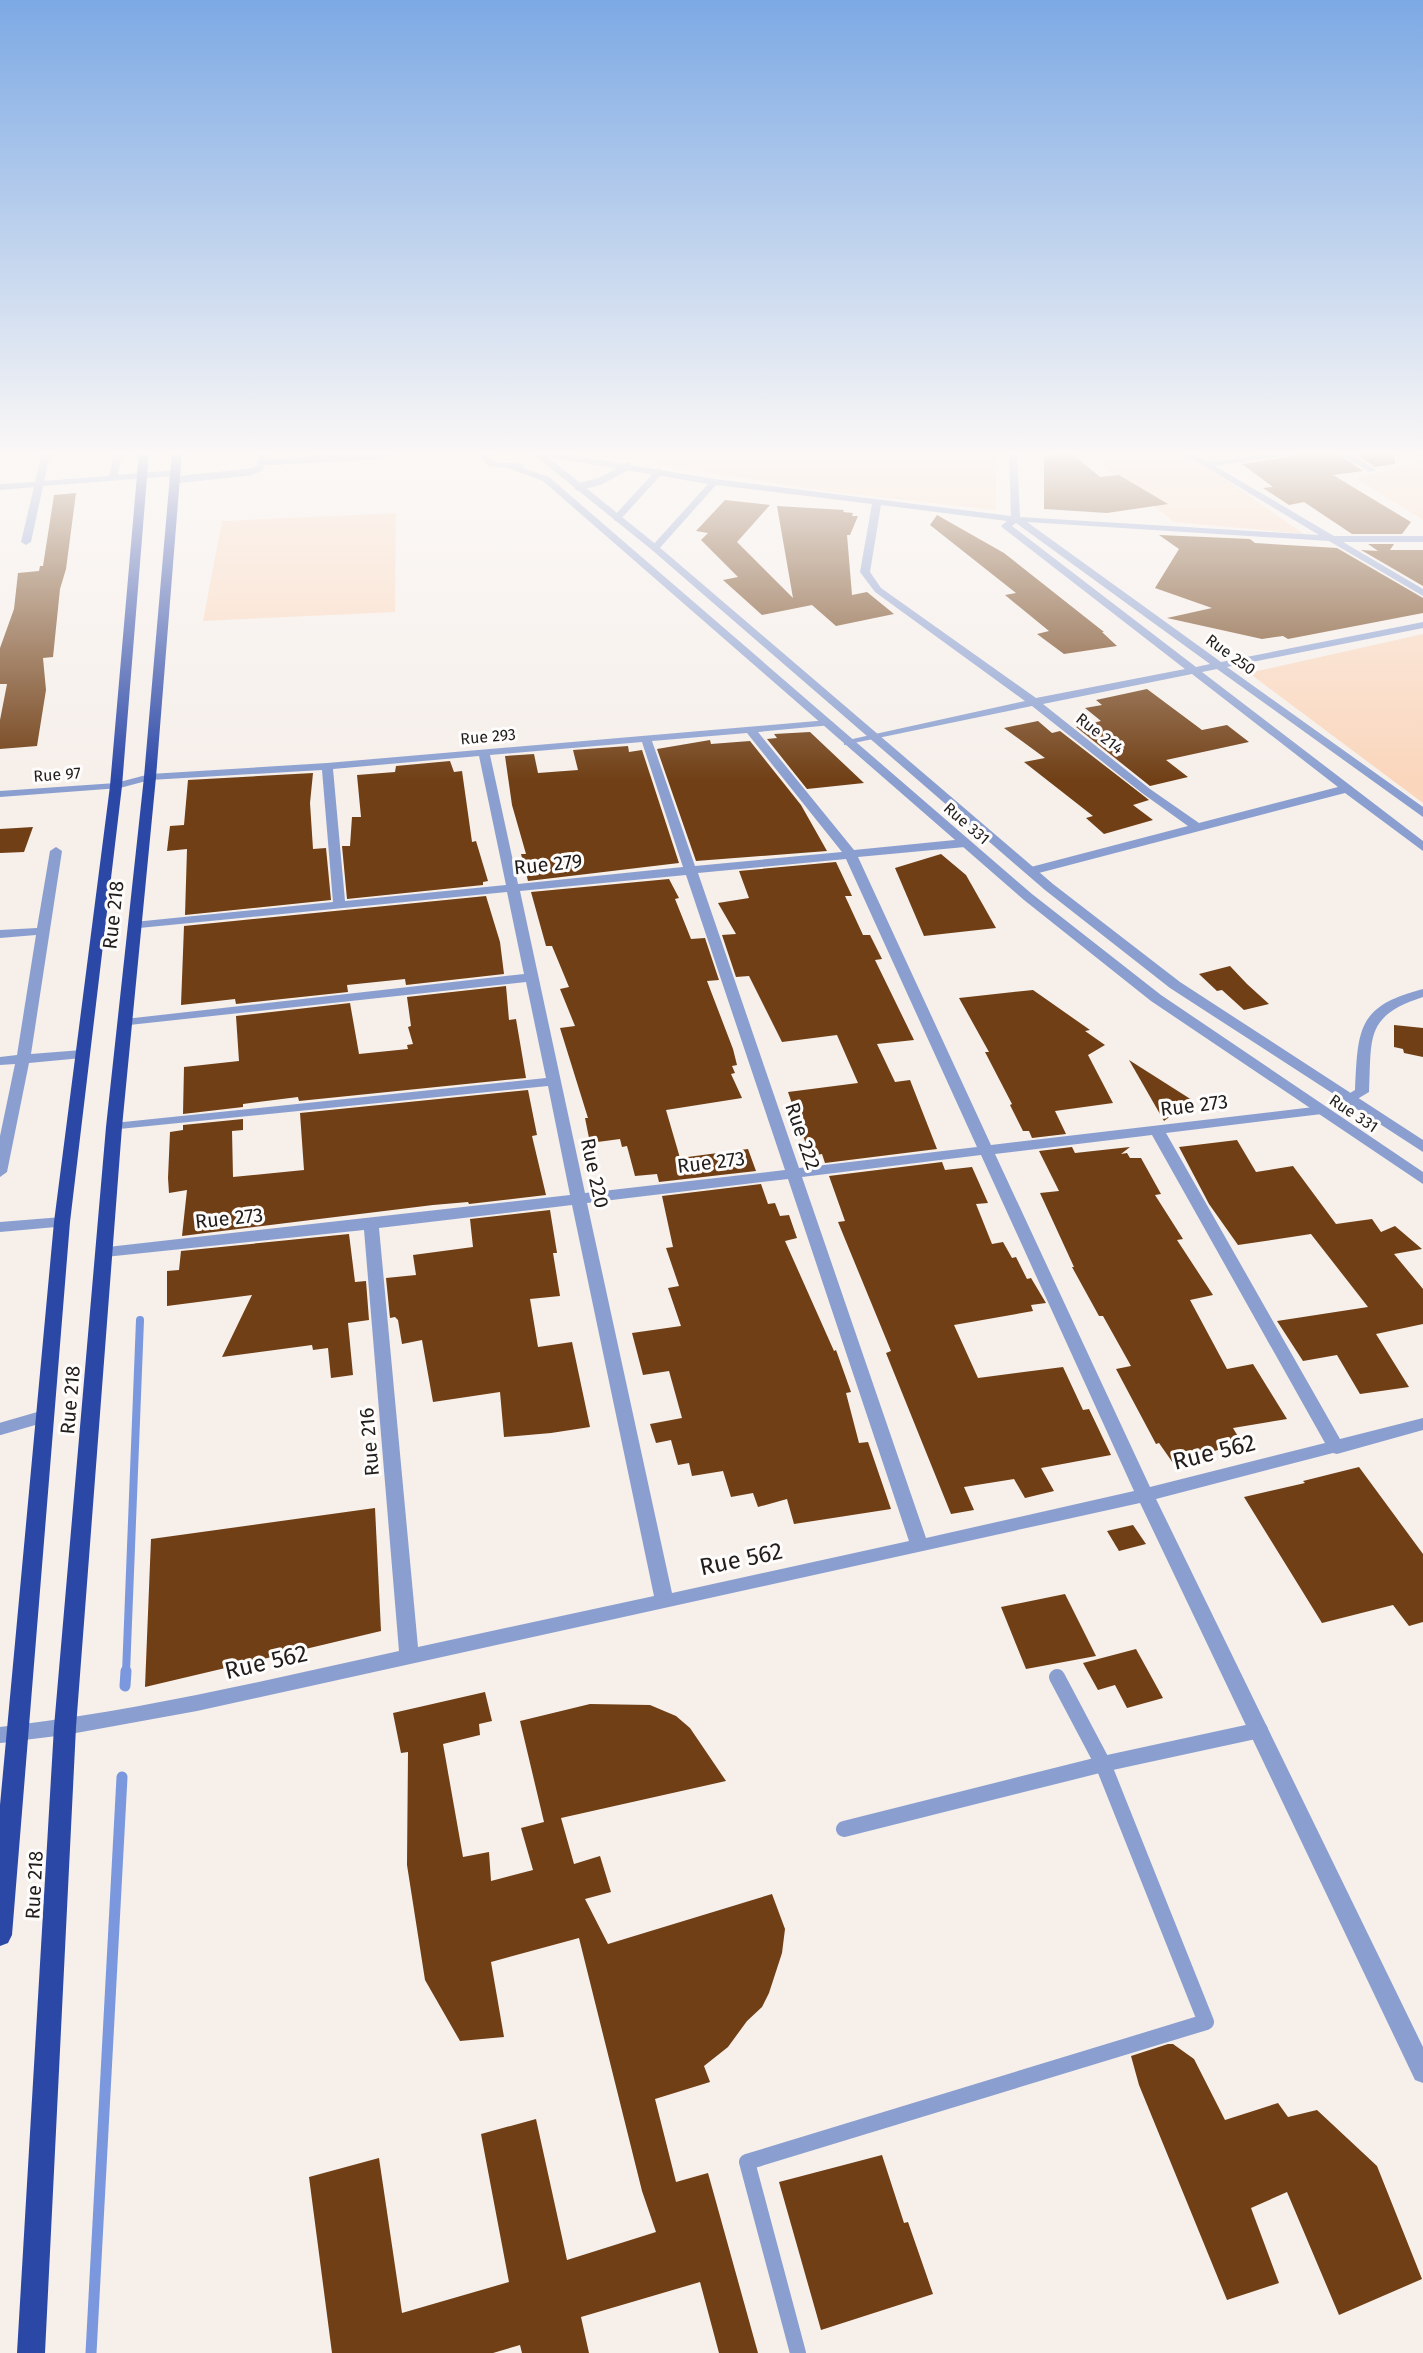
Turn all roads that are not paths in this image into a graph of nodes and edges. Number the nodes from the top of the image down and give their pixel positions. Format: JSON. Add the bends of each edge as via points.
{"nodes":[{"id":1,"x":133,"y":562,"type":"edge"},
{"id":2,"x":168,"y":562,"type":"edge"},
{"id":3,"x":642,"y":562,"type":"edge"},
{"id":4,"x":670,"y":562,"type":"edge"},
{"id":5,"x":867,"y":562,"type":"edge"},
{"id":6,"x":1052,"y":562,"type":"edge"},
{"id":7,"x":1076,"y":562,"type":"edge"},
{"id":8,"x":1372,"y":562,"type":"edge"},
{"id":9,"x":1423,"y":593,"type":"edge"},
{"id":10,"x":1423,"y":625,"type":"edge"},
{"id":11,"x":1221,"y":665,"type":"junction"},
{"id":12,"x":1193,"y":671,"type":"junction"},
{"id":13,"x":1034,"y":702,"type":"junction"},
{"id":14,"x":828,"y":723,"type":"junction"},
{"id":15,"x":750,"y":730,"type":"junction"},
{"id":16,"x":874,"y":738,"type":"junction"},
{"id":17,"x":646,"y":739,"type":"junction"},
{"id":18,"x":848,"y":743,"type":"junction"},
{"id":19,"x":484,"y":753,"type":"junction"},
{"id":20,"x":327,"y":766,"type":"junction"},
{"id":21,"x":150,"y":777,"type":"junction"},
{"id":22,"x":116,"y":786,"type":"junction"},
{"id":23,"x":1345,"y":789,"type":"junction"},
{"id":24,"x":0,"y":794,"type":"edge"},
{"id":25,"x":1423,"y":813,"type":"edge"},
{"id":26,"x":1198,"y":828,"type":"junction"},
{"id":27,"x":965,"y":843,"type":"junction"},
{"id":28,"x":1423,"y":847,"type":"edge"},
{"id":29,"x":56,"y":852,"type":"dead end"},
{"id":30,"x":850,"y":854,"type":"junction"},
{"id":31,"x":691,"y":869,"type":"junction"},
{"id":32,"x":1031,"y":870,"type":"junction"},
{"id":33,"x":513,"y":887,"type":"junction"},
{"id":34,"x":339,"y":904,"type":"junction"},
{"id":35,"x":134,"y":926,"type":"junction"},
{"id":36,"x":43,"y":931,"type":"junction"},
{"id":37,"x":0,"y":934,"type":"edge"},
{"id":38,"x":532,"y":977,"type":"junction"},
{"id":39,"x":1423,"y":993,"type":"edge"},
{"id":40,"x":125,"y":1023,"type":"junction"},
{"id":41,"x":82,"y":1054,"type":"junction"},
{"id":42,"x":23,"y":1059,"type":"junction"},
{"id":43,"x":0,"y":1061,"type":"edge"},
{"id":44,"x":554,"y":1081,"type":"junction"},
{"id":45,"x":1349,"y":1098,"type":"junction"},
{"id":46,"x":1322,"y":1110,"type":"junction"},
{"id":47,"x":114,"y":1127,"type":"junction"},
{"id":48,"x":1157,"y":1130,"type":"junction"},
{"id":49,"x":1423,"y":1146,"type":"edge"},
{"id":50,"x":986,"y":1150,"type":"junction"},
{"id":51,"x":0,"y":1172,"type":"edge"},
{"id":52,"x":794,"y":1173,"type":"junction"},
{"id":53,"x":1423,"y":1179,"type":"edge"},
{"id":54,"x":579,"y":1199,"type":"junction"},
{"id":55,"x":62,"y":1222,"type":"junction"},
{"id":56,"x":371,"y":1224,"type":"junction"},
{"id":57,"x":0,"y":1227,"type":"edge"},
{"id":58,"x":105,"y":1252,"type":"junction"},
{"id":59,"x":45,"y":1416,"type":"junction"},
{"id":60,"x":1423,"y":1424,"type":"edge"},
{"id":61,"x":0,"y":1428,"type":"edge"},
{"id":62,"x":1337,"y":1448,"type":"junction"},
{"id":63,"x":1144,"y":1495,"type":"junction"},
{"id":64,"x":920,"y":1546,"type":"junction"},
{"id":65,"x":664,"y":1601,"type":"junction"},
{"id":66,"x":409,"y":1656,"type":"junction"},
{"id":67,"x":1057,"y":1677,"type":"dead end"},
{"id":68,"x":65,"y":1727,"type":"junction"},
{"id":69,"x":1260,"y":1730,"type":"junction"},
{"id":70,"x":8,"y":1734,"type":"edge"},
{"id":71,"x":1103,"y":1764,"type":"junction"},
{"id":72,"x":844,"y":1829,"type":"dead end"},
{"id":73,"x":0,"y":1935,"type":"edge"},
{"id":74,"x":1423,"y":2072,"type":"edge"},
{"id":75,"x":32,"y":2353,"type":"edge"},
{"id":76,"x":798,"y":2353,"type":"edge"}],
"edges":[{"from":1,"to":22,"type":"highway","name":"Rue 218"},
{"from":2,"to":21,"type":"highway","name":"Rue 218"},
{"from":3,"to":14,"type":"street","name":"Rue 331"},
{"from":4,"to":16,"type":"street","name":"Rue 331"},
{"from":5,"to":13,"type":"street","name":"Rue 214","via":[[865,572],[878,590]]},
{"from":6,"to":12,"type":"street"},
{"from":7,"to":11,"type":"street","name":"Rue 250"},
{"from":8,"to":9,"type":"street"},
{"from":10,"to":11,"type":"street"},
{"from":11,"to":12,"type":"street"},
{"from":11,"to":25,"type":"street","name":"Rue 250"},
{"from":12,"to":13,"type":"street"},
{"from":12,"to":23,"type":"street"},
{"from":13,"to":16,"type":"street"},
{"from":13,"to":26,"type":"street","name":"Rue 214"},
{"from":14,"to":15,"type":"street","name":"Rue 293"},
{"from":14,"to":18,"type":"street","name":"Rue 331"},
{"from":15,"to":17,"type":"street","name":"Rue 293"},
{"from":15,"to":30,"type":"street"},
{"from":16,"to":18,"type":"street"},
{"from":16,"to":32,"type":"street","name":"Rue 331"},
{"from":17,"to":19,"type":"street","name":"Rue 293"},
{"from":17,"to":31,"type":"street","name":"Rue 222"},
{"from":18,"to":27,"type":"street","name":"Rue 331"},
{"from":19,"to":20,"type":"street","name":"Rue 293"},
{"from":19,"to":33,"type":"street","name":"Rue 220"},
{"from":20,"to":21,"type":"street","name":"Rue 293"},
{"from":20,"to":34,"type":"street"},
{"from":21,"to":22,"type":"street","name":"Rue 97"},
{"from":21,"to":35,"type":"highway","name":"Rue 218"},
{"from":22,"to":24,"type":"street","name":"Rue 97"},
{"from":22,"to":41,"type":"highway","name":"Rue 218"},
{"from":23,"to":26,"type":"street"},
{"from":23,"to":28,"type":"street"},
{"from":26,"to":32,"type":"street"},
{"from":27,"to":30,"type":"street","name":"Rue 279"},
{"from":27,"to":46,"type":"street","name":"Rue 331","via":[[1156,998]]},
{"from":29,"to":36,"type":"street"},
{"from":30,"to":31,"type":"street","name":"Rue 279"},
{"from":30,"to":50,"type":"street"},
{"from":31,"to":33,"type":"street","name":"Rue 279"},
{"from":31,"to":52,"type":"street","name":"Rue 222"},
{"from":32,"to":45,"type":"street","name":"Rue 331","via":[[1175,985]]},
{"from":33,"to":34,"type":"street","name":"Rue 279"},
{"from":33,"to":38,"type":"street","name":"Rue 220"},
{"from":34,"to":35,"type":"street","name":"Rue 279"},
{"from":35,"to":40,"type":"highway","name":"Rue 218"},
{"from":36,"to":37,"type":"street"},
{"from":36,"to":42,"type":"street"},
{"from":38,"to":40,"type":"street"},
{"from":38,"to":44,"type":"street","name":"Rue 220"},
{"from":39,"to":45,"type":"street","via":[[1386,1005],[1368,1024],[1362,1092]]},
{"from":40,"to":47,"type":"highway","name":"Rue 218"},
{"from":41,"to":42,"type":"street"},
{"from":41,"to":55,"type":"highway","name":"Rue 218"},
{"from":42,"to":43,"type":"street"},
{"from":42,"to":51,"type":"street"},
{"from":44,"to":47,"type":"street"},
{"from":44,"to":54,"type":"street","name":"Rue 220"},
{"from":45,"to":49,"type":"street","name":"Rue 331"},
{"from":46,"to":48,"type":"street","name":"Rue 273"},
{"from":46,"to":53,"type":"street","name":"Rue 331"},
{"from":47,"to":58,"type":"highway","name":"Rue 218"},
{"from":48,"to":50,"type":"street","name":"Rue 273"},
{"from":48,"to":62,"type":"street"},
{"from":50,"to":52,"type":"street","name":"Rue 273"},
{"from":50,"to":63,"type":"street"},
{"from":52,"to":54,"type":"street","name":"Rue 273"},
{"from":52,"to":64,"type":"street","name":"Rue 222"},
{"from":54,"to":56,"type":"street","name":"Rue 273"},
{"from":54,"to":65,"type":"street","name":"Rue 220"},
{"from":55,"to":57,"type":"street"},
{"from":55,"to":59,"type":"highway","name":"Rue 218"},
{"from":56,"to":58,"type":"street","name":"Rue 273"},
{"from":56,"to":66,"type":"street","name":"Rue 216"},
{"from":58,"to":68,"type":"highway","name":"Rue 218"},
{"from":59,"to":61,"type":"lane"},
{"from":59,"to":70,"type":"highway","name":"Rue 218"},
{"from":60,"to":62,"type":"street","name":"Rue 562"},
{"from":62,"to":63,"type":"street","name":"Rue 562"},
{"from":63,"to":64,"type":"street","name":"Rue 562"},
{"from":63,"to":69,"type":"street"},
{"from":64,"to":65,"type":"street","name":"Rue 562"},
{"from":65,"to":66,"type":"street","name":"Rue 562"},
{"from":66,"to":68,"type":"street","name":"Rue 562","via":[[197,1703]]},
{"from":67,"to":71,"type":"lane"},
{"from":68,"to":70,"type":"street","name":"Rue 562"},
{"from":68,"to":75,"type":"highway","name":"Rue 218"},
{"from":69,"to":71,"type":"lane"},
{"from":69,"to":74,"type":"street"},
{"from":70,"to":73,"type":"highway","name":"Rue 218"},
{"from":71,"to":72,"type":"lane"},
{"from":71,"to":76,"type":"lane","via":[[1206,2022],[747,2162]]}]}
